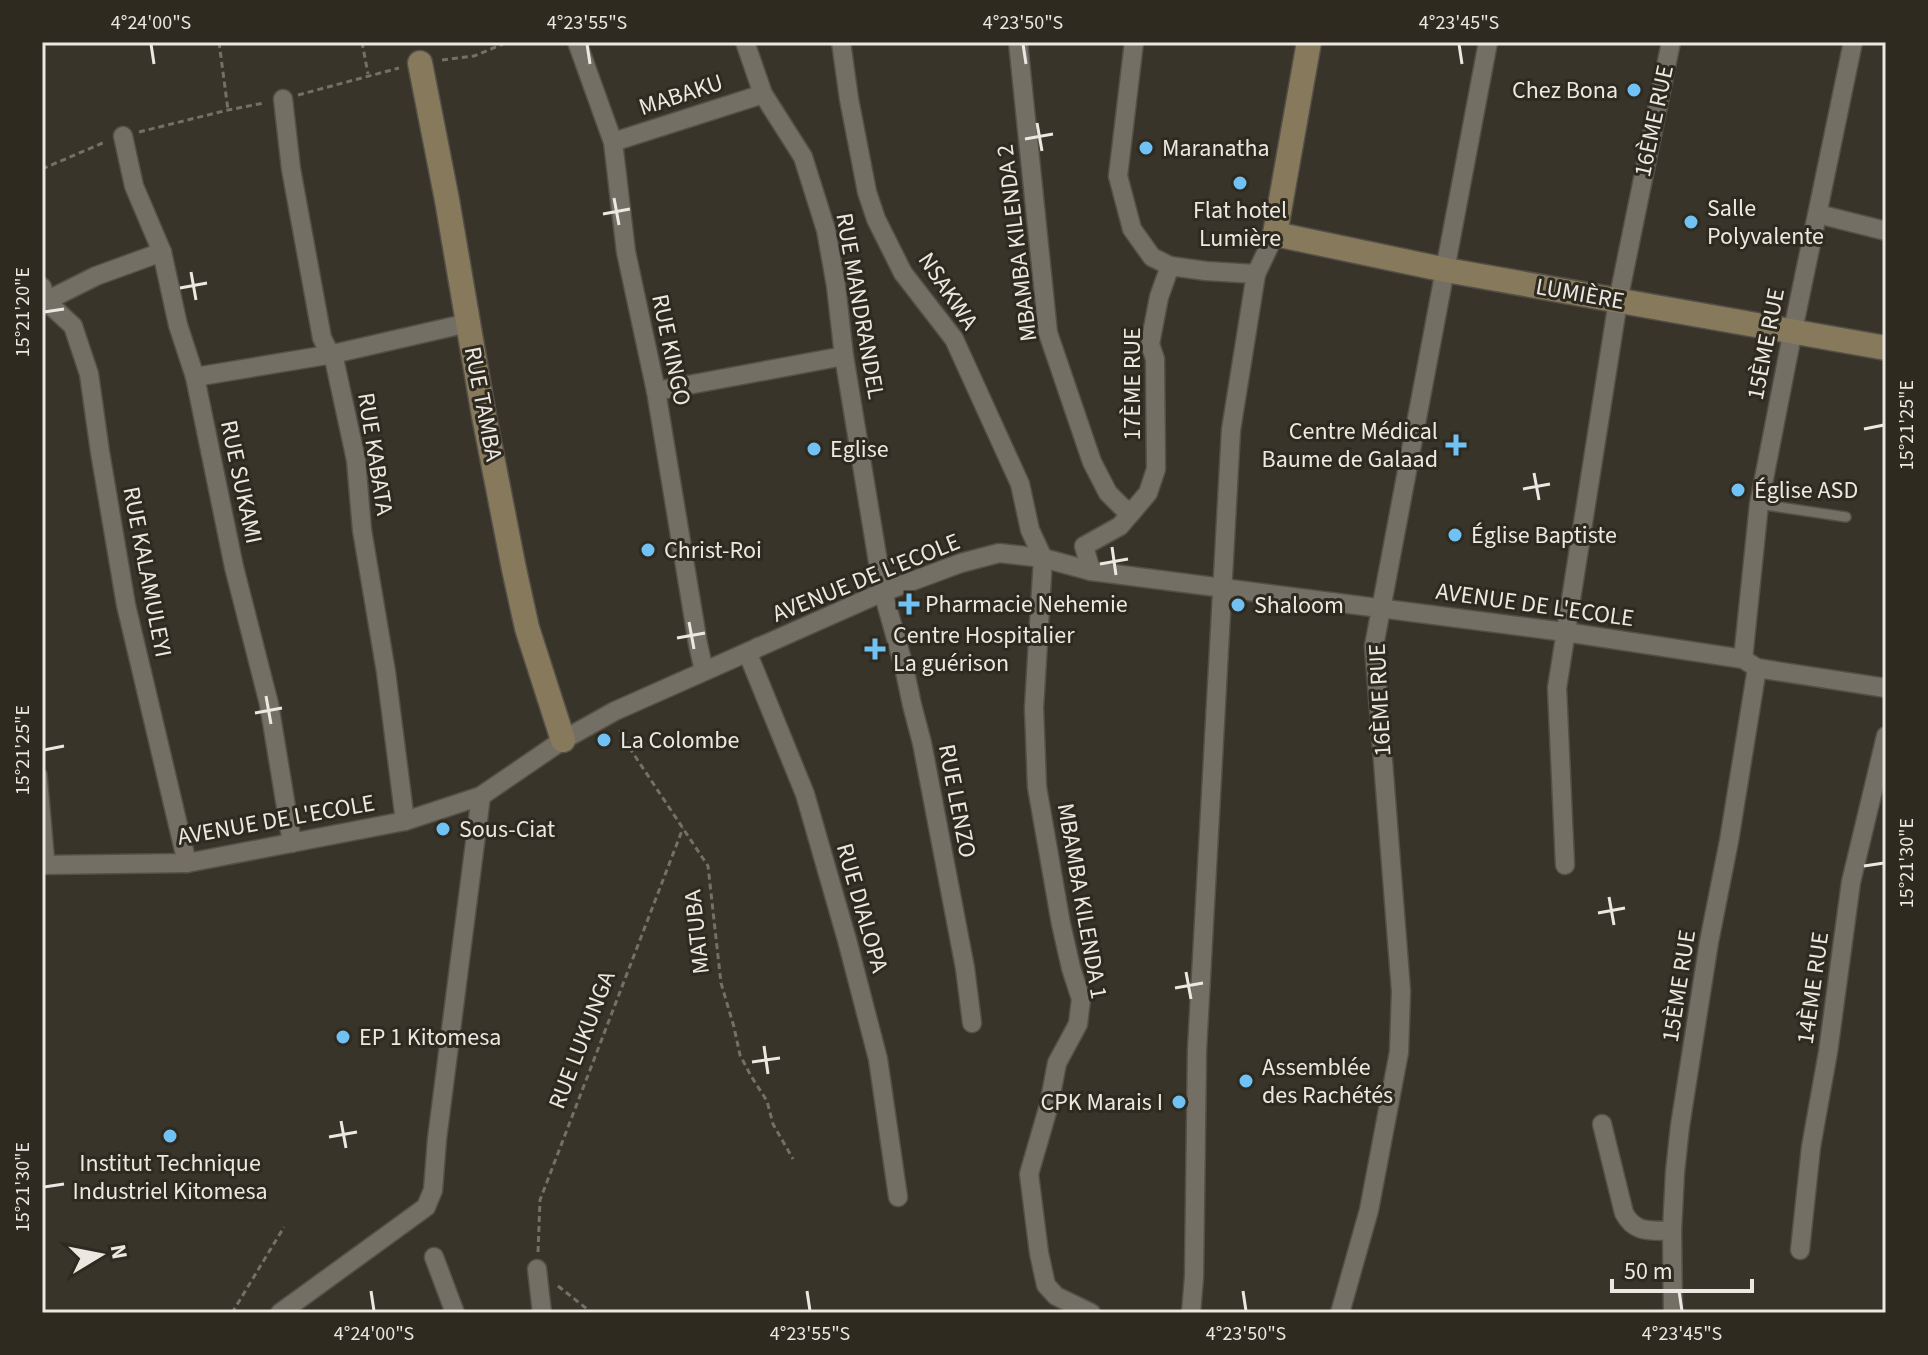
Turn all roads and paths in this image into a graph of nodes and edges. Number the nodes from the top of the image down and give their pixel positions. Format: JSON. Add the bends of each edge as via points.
{"nodes":[{"id":1,"x":219,"y":42,"type":"edge"},
{"id":2,"x":362,"y":42,"type":"edge"},
{"id":3,"x":577,"y":42,"type":"edge"},
{"id":4,"x":745,"y":42,"type":"edge"},
{"id":5,"x":841,"y":42,"type":"edge"},
{"id":6,"x":1018,"y":42,"type":"edge"},
{"id":7,"x":1134,"y":42,"type":"edge"},
{"id":8,"x":1309,"y":42,"type":"edge"},
{"id":9,"x":1488,"y":42,"type":"edge"},
{"id":10,"x":1671,"y":42,"type":"edge"},
{"id":11,"x":1853,"y":42,"type":"edge"},
{"id":12,"x":420,"y":63,"type":"dead end"},
{"id":13,"x":368,"y":75,"type":"dead end"},
{"id":14,"x":763,"y":94,"type":"junction"},
{"id":15,"x":283,"y":99,"type":"dead end"},
{"id":16,"x":228,"y":110,"type":"dead end"},
{"id":17,"x":123,"y":136,"type":"dead end"},
{"id":18,"x":613,"y":142,"type":"junction"},
{"id":19,"x":1818,"y":214,"type":"junction"},
{"id":20,"x":1886,"y":231,"type":"edge"},
{"id":21,"x":1275,"y":234,"type":"junction"},
{"id":22,"x":162,"y":252,"type":"junction"},
{"id":23,"x":1170,"y":266,"type":"junction"},
{"id":24,"x":1446,"y":270,"type":"junction"},
{"id":25,"x":1256,"y":274,"type":"junction"},
{"id":26,"x":44,"y":294,"type":"edge"},
{"id":27,"x":1618,"y":301,"type":"junction"},
{"id":28,"x":468,"y":323,"type":"junction"},
{"id":29,"x":1793,"y":330,"type":"junction"},
{"id":30,"x":1886,"y":348,"type":"edge"},
{"id":31,"x":333,"y":354,"type":"junction"},
{"id":32,"x":844,"y":356,"type":"junction"},
{"id":33,"x":195,"y":377,"type":"junction"},
{"id":34,"x":656,"y":391,"type":"junction"},
{"id":35,"x":1759,"y":504,"type":"junction"},
{"id":36,"x":1132,"y":512,"type":"junction"},
{"id":37,"x":1846,"y":517,"type":"dead end"},
{"id":38,"x":1043,"y":558,"type":"junction"},
{"id":39,"x":1091,"y":571,"type":"junction"},
{"id":40,"x":1223,"y":588,"type":"junction"},
{"id":41,"x":883,"y":592,"type":"junction"},
{"id":42,"x":1381,"y":608,"type":"junction"},
{"id":43,"x":1565,"y":632,"type":"junction"},
{"id":44,"x":758,"y":647,"type":"junction"},
{"id":45,"x":1750,"y":664,"type":"junction"},
{"id":46,"x":704,"y":671,"type":"junction"},
{"id":47,"x":1886,"y":688,"type":"edge"},
{"id":48,"x":615,"y":711,"type":"junction"},
{"id":49,"x":1886,"y":736,"type":"edge"},
{"id":50,"x":563,"y":740,"type":"junction"},
{"id":51,"x":42,"y":774,"type":"edge"},
{"id":52,"x":481,"y":796,"type":"junction"},
{"id":53,"x":405,"y":821,"type":"junction"},
{"id":54,"x":683,"y":828,"type":"junction"},
{"id":55,"x":292,"y":843,"type":"junction"},
{"id":56,"x":187,"y":863,"type":"junction"},
{"id":57,"x":46,"y":865,"type":"edge"},
{"id":58,"x":1565,"y":865,"type":"dead end"},
{"id":59,"x":972,"y":1023,"type":"dead end"},
{"id":60,"x":1602,"y":1124,"type":"dead end"},
{"id":61,"x":793,"y":1159,"type":"dead end"},
{"id":62,"x":898,"y":1197,"type":"dead end"},
{"id":63,"x":284,"y":1227,"type":"dead end"},
{"id":64,"x":1672,"y":1231,"type":"junction"},
{"id":65,"x":1800,"y":1250,"type":"dead end"},
{"id":66,"x":434,"y":1257,"type":"dead end"},
{"id":67,"x":537,"y":1269,"type":"junction"},
{"id":68,"x":232,"y":1313,"type":"edge"},
{"id":69,"x":280,"y":1313,"type":"edge"},
{"id":70,"x":455,"y":1313,"type":"edge"},
{"id":71,"x":542,"y":1313,"type":"edge"},
{"id":72,"x":592,"y":1313,"type":"edge"},
{"id":73,"x":1091,"y":1313,"type":"edge"},
{"id":74,"x":1191,"y":1313,"type":"edge"},
{"id":75,"x":1340,"y":1313,"type":"edge"},
{"id":76,"x":1673,"y":1313,"type":"edge"}],
"edges":[{"from":1,"to":16,"type":"path"},
{"from":2,"to":13,"type":"path"},
{"from":3,"to":18,"type":"street","name":"RUE KINGO"},
{"from":4,"to":14,"type":"street","name":"RUE MANDRANDEL"},
{"from":5,"to":38,"type":"street","name":"NSAKWA","via":[[876,219],[903,273],[954,339],[1020,484],[1030,530]]},
{"from":6,"to":36,"type":"street","name":"MBAMBA KILENDA 2","via":[[1048,333],[1092,462],[1108,493]]},
{"from":7,"to":23,"type":"street","via":[[1118,176],[1132,229],[1152,257]]},
{"from":8,"to":21,"type":"street"},
{"from":9,"to":24,"type":"street","name":"16ÈME RUE"},
{"from":10,"to":27,"type":"street","name":"16ÈME RUE"},
{"from":11,"to":19,"type":"street","name":"15ÈME RUE"},
{"from":12,"to":28,"type":"street","name":"RUE TAMBA"},
{"from":14,"to":18,"type":"street","name":"MABAKU"},
{"from":14,"to":32,"type":"street","name":"RUE MANDRANDEL","via":[[803,157],[826,230]]},
{"from":15,"to":31,"type":"street","name":"RUE KABATA","via":[[322,338]]},
{"from":17,"to":22,"type":"street","name":"RUE SUKAMI","via":[[134,186]]},
{"from":18,"to":34,"type":"street","name":"RUE KINGO","via":[[626,252]]},
{"from":19,"to":20,"type":"street"},
{"from":19,"to":29,"type":"street","name":"15ÈME RUE"},
{"from":21,"to":24,"type":"street","name":"LUMIÈRE"},
{"from":21,"to":25,"type":"street"},
{"from":22,"to":26,"type":"street"},
{"from":22,"to":33,"type":"street","name":"RUE SUKAMI"},
{"from":23,"to":25,"type":"street"},
{"from":23,"to":36,"type":"street","name":"17ÈME RUE","via":[[1150,344],[1155,359],[1156,469],[1148,493]]},
{"from":24,"to":27,"type":"street","name":"LUMIÈRE"},
{"from":24,"to":42,"type":"street","name":"16ÈME RUE"},
{"from":25,"to":40,"type":"street","via":[[1231,430]]},
{"from":26,"to":56,"type":"street","name":"RUE KALAMULEYI","via":[[73,326],[89,374],[126,605]]},
{"from":27,"to":29,"type":"street","name":"LUMIÈRE"},
{"from":27,"to":43,"type":"street","name":"16ÈME RUE"},
{"from":28,"to":31,"type":"street"},
{"from":28,"to":50,"type":"street","name":"RUE TAMBA","via":[[527,628]]},
{"from":29,"to":30,"type":"street","name":"LUMIÈRE"},
{"from":29,"to":35,"type":"street","name":"15ÈME RUE"},
{"from":31,"to":33,"type":"street"},
{"from":31,"to":53,"type":"street","name":"RUE KABATA","via":[[356,460]]},
{"from":32,"to":34,"type":"street"},
{"from":32,"to":41,"type":"street","name":"RUE MANDRANDEL"},
{"from":33,"to":55,"type":"street","name":"RUE SUKAMI","via":[[269,704]]},
{"from":34,"to":46,"type":"street","name":"RUE KINGO"},
{"from":35,"to":37,"type":"lane"},
{"from":35,"to":45,"type":"street","name":"15ÈME RUE"},
{"from":36,"to":39,"type":"street","name":"17ÈME RUE","via":[[1120,526],[1084,546]]},
{"from":38,"to":39,"type":"street","name":"AVENUE DE L'ECOLE"},
{"from":38,"to":41,"type":"street","name":"AVENUE DE L'ECOLE","via":[[999,553]]},
{"from":38,"to":73,"type":"street","name":"MBAMBA KILENDA 1","via":[[1034,708],[1037,787],[1061,924],[1081,999],[1078,1024],[1057,1063],[1029,1174],[1046,1285],[1056,1296]]},
{"from":39,"to":40,"type":"street","name":"AVENUE DE L'ECOLE"},
{"from":40,"to":42,"type":"street","name":"AVENUE DE L'ECOLE"},
{"from":40,"to":74,"type":"street","via":[[1197,1050]]},
{"from":41,"to":44,"type":"street","name":"AVENUE DE L'ECOLE"},
{"from":41,"to":59,"type":"street","name":"RUE LENZO","via":[[922,743]]},
{"from":42,"to":43,"type":"street","name":"AVENUE DE L'ECOLE"},
{"from":42,"to":75,"type":"street","name":"16ÈME RUE","via":[[1374,646],[1401,991],[1399,1052],[1369,1210]]},
{"from":43,"to":45,"type":"street","name":"AVENUE DE L'ECOLE"},
{"from":43,"to":58,"type":"street","name":"16ÈME RUE","via":[[1557,688]]},
{"from":44,"to":46,"type":"street","name":"AVENUE DE L'ECOLE"},
{"from":44,"to":62,"type":"street","name":"RUE DIALOPA","via":[[748,654],[805,794],[878,1059]]},
{"from":45,"to":47,"type":"street","name":"AVENUE DE L'ECOLE"},
{"from":45,"to":64,"type":"street","name":"15ÈME RUE","via":[[1729,841],[1680,1126]]},
{"from":46,"to":48,"type":"street","name":"AVENUE DE L'ECOLE"},
{"from":48,"to":50,"type":"street","name":"AVENUE DE L'ECOLE"},
{"from":48,"to":54,"type":"path","name":"MATUBA","via":[[621,735]]},
{"from":49,"to":65,"type":"street","name":"14ÈME RUE","via":[[1851,882]]},
{"from":50,"to":52,"type":"street","name":"AVENUE DE L'ECOLE"},
{"from":51,"to":57,"type":"lane"},
{"from":52,"to":53,"type":"street","name":"AVENUE DE L'ECOLE"},
{"from":52,"to":69,"type":"street","via":[[433,1190],[426,1207]]},
{"from":53,"to":55,"type":"street","name":"AVENUE DE L'ECOLE"},
{"from":54,"to":61,"type":"path","name":"MATUBA","via":[[708,866],[721,983],[740,1055]]},
{"from":54,"to":67,"type":"path","name":"RUE LUKUNGA","via":[[540,1200]]},
{"from":55,"to":56,"type":"street","name":"AVENUE DE L'ECOLE"},
{"from":56,"to":57,"type":"street","name":"AVENUE DE L'ECOLE"},
{"from":60,"to":64,"type":"street","via":[[1630,1224]]},
{"from":63,"to":68,"type":"path"},
{"from":64,"to":76,"type":"street","name":"15ÈME RUE"},
{"from":66,"to":70,"type":"street"},
{"from":67,"to":71,"type":"street"},
{"from":67,"to":72,"type":"path"}]}
